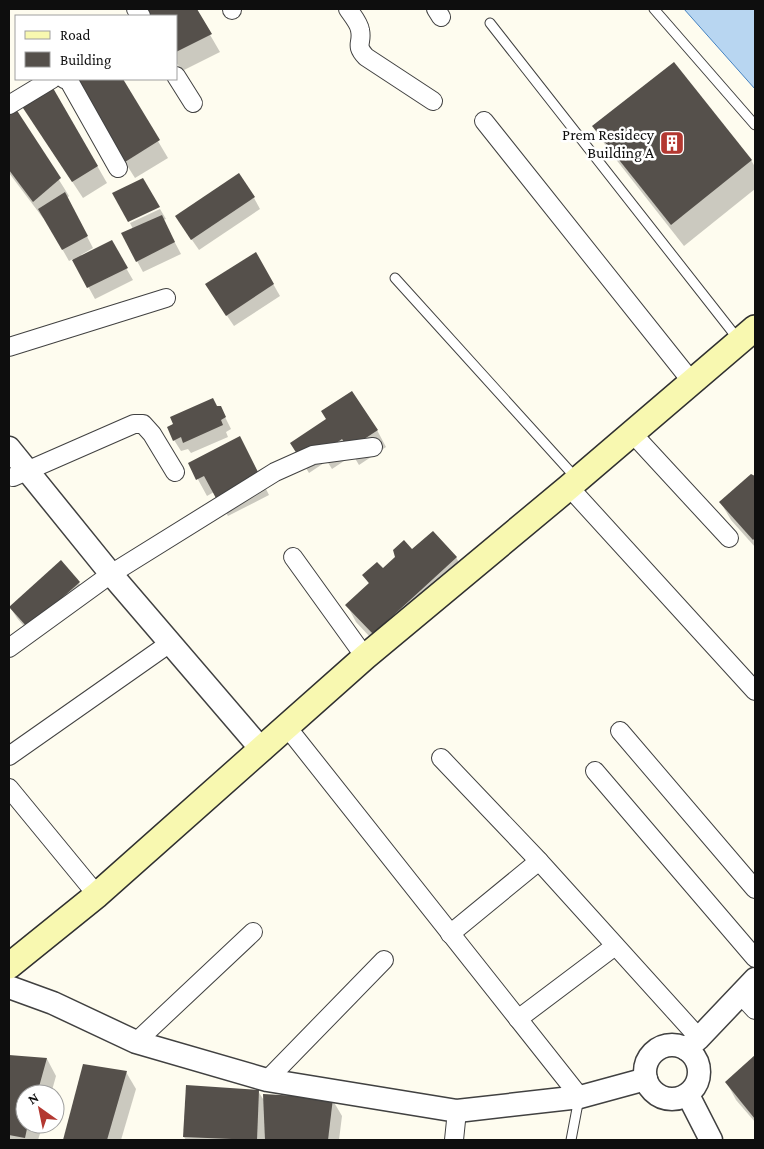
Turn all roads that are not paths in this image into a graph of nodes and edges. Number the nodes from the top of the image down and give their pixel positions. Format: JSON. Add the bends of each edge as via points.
{"nodes":[{"id":1,"x":348,"y":9,"type":"edge"},
{"id":2,"x":654,"y":9,"type":"edge"},
{"id":3,"x":490,"y":23,"type":"dead end"},
{"id":4,"x":178,"y":79,"type":"edge"},
{"id":5,"x":50,"y":80,"type":"edge"},
{"id":6,"x":65,"y":80,"type":"edge"},
{"id":7,"x":433,"y":101,"type":"dead end"},
{"id":8,"x":193,"y":103,"type":"dead end"},
{"id":9,"x":9,"y":105,"type":"edge"},
{"id":10,"x":484,"y":121,"type":"dead end"},
{"id":11,"x":755,"y":125,"type":"edge"},
{"id":12,"x":118,"y":168,"type":"dead end"},
{"id":13,"x":395,"y":278,"type":"dead end"},
{"id":14,"x":166,"y":298,"type":"dead end"},
{"id":15,"x":748,"y":334,"type":"edge"},
{"id":16,"x":9,"y":347,"type":"edge"},
{"id":17,"x":692,"y":382,"type":"junction"},
{"id":18,"x":632,"y":433,"type":"junction"},
{"id":19,"x":374,"y":447,"type":"dead end"},
{"id":20,"x":9,"y":448,"type":"edge"},
{"id":21,"x":176,"y":472,"type":"dead end"},
{"id":22,"x":16,"y":473,"type":"edge"},
{"id":23,"x":573,"y":484,"type":"junction"},
{"id":24,"x":729,"y":538,"type":"dead end"},
{"id":25,"x":292,"y":557,"type":"dead end"},
{"id":26,"x":105,"y":578,"type":"junction"},
{"id":27,"x":165,"y":647,"type":"junction"},
{"id":28,"x":9,"y":648,"type":"edge"},
{"id":29,"x":365,"y":658,"type":"junction"},
{"id":30,"x":755,"y":691,"type":"edge"},
{"id":31,"x":287,"y":727,"type":"junction"},
{"id":32,"x":620,"y":731,"type":"dead end"},
{"id":33,"x":257,"y":754,"type":"junction"},
{"id":34,"x":9,"y":756,"type":"edge"},
{"id":35,"x":440,"y":758,"type":"dead end"},
{"id":36,"x":595,"y":771,"type":"dead end"},
{"id":37,"x":9,"y":788,"type":"edge"},
{"id":38,"x":539,"y":861,"type":"junction"},
{"id":39,"x":755,"y":889,"type":"edge"},
{"id":40,"x":97,"y":895,"type":"junction"},
{"id":41,"x":253,"y":932,"type":"dead end"},
{"id":42,"x":450,"y":934,"type":"junction"},
{"id":43,"x":615,"y":946,"type":"junction"},
{"id":44,"x":755,"y":958,"type":"edge"},
{"id":45,"x":384,"y":960,"type":"dead end"},
{"id":46,"x":9,"y":966,"type":"edge"},
{"id":47,"x":9,"y":987,"type":"edge"},
{"id":48,"x":751,"y":994,"type":"edge"},
{"id":49,"x":518,"y":1019,"type":"junction"},
{"id":50,"x":136,"y":1042,"type":"junction"},
{"id":51,"x":693,"y":1044,"type":"junction"},
{"id":52,"x":646,"y":1079,"type":"junction"},
{"id":53,"x":267,"y":1080,"type":"junction"},
{"id":54,"x":688,"y":1095,"type":"junction"},
{"id":55,"x":580,"y":1098,"type":"junction"},
{"id":56,"x":457,"y":1111,"type":"junction"},
{"id":57,"x":454,"y":1140,"type":"edge"},
{"id":58,"x":571,"y":1140,"type":"edge"},
{"id":59,"x":710,"y":1140,"type":"edge"}],
"edges":[{"from":1,"to":7,"type":"street","via":[[360,29],[360,50]]},
{"from":2,"to":11,"type":"lane"},
{"from":3,"to":15,"type":"lane"},
{"from":4,"to":8,"type":"street"},
{"from":5,"to":9,"type":"street"},
{"from":6,"to":12,"type":"street"},
{"from":10,"to":17,"type":"street"},
{"from":13,"to":23,"type":"lane"},
{"from":14,"to":16,"type":"street"},
{"from":15,"to":17,"type":"main road"},
{"from":17,"to":18,"type":"main road"},
{"from":18,"to":23,"type":"main road"},
{"from":18,"to":24,"type":"street"},
{"from":19,"to":26,"type":"street","via":[[313,455],[275,472]]},
{"from":20,"to":22,"type":"street"},
{"from":21,"to":22,"type":"street","via":[[152,434],[143,424],[134,424]]},
{"from":22,"to":26,"type":"street"},
{"from":23,"to":29,"type":"main road"},
{"from":23,"to":30,"type":"street"},
{"from":25,"to":29,"type":"street"},
{"from":26,"to":27,"type":"street"},
{"from":26,"to":28,"type":"street"},
{"from":27,"to":33,"type":"street"},
{"from":27,"to":34,"type":"street"},
{"from":29,"to":31,"type":"main road"},
{"from":31,"to":33,"type":"main road"},
{"from":31,"to":42,"type":"street"},
{"from":32,"to":39,"type":"street"},
{"from":33,"to":40,"type":"main road"},
{"from":35,"to":38,"type":"street"},
{"from":36,"to":44,"type":"street"},
{"from":37,"to":40,"type":"street"},
{"from":38,"to":42,"type":"street"},
{"from":38,"to":43,"type":"street"},
{"from":40,"to":46,"type":"main road"},
{"from":41,"to":50,"type":"street"},
{"from":42,"to":49,"type":"street"},
{"from":43,"to":49,"type":"street"},
{"from":43,"to":51,"type":"street"},
{"from":45,"to":53,"type":"street"},
{"from":47,"to":50,"type":"street","via":[[53,1003]]},
{"from":48,"to":51,"type":"street"},
{"from":49,"to":55,"type":"street"},
{"from":50,"to":53,"type":"street"},
{"from":51,"to":52,"type":"street","via":[[671,1045],[656,1051],[646,1063]]},
{"from":51,"to":54,"type":"street","via":[[699,1071],[698,1080]]},
{"from":52,"to":54,"type":"street","via":[[649,1087],[662,1098],[671,1100]]},
{"from":52,"to":55,"type":"street"},
{"from":53,"to":56,"type":"street"},
{"from":54,"to":59,"type":"street"},
{"from":55,"to":56,"type":"street"},
{"from":55,"to":58,"type":"lane"},
{"from":56,"to":57,"type":"street"}]}
